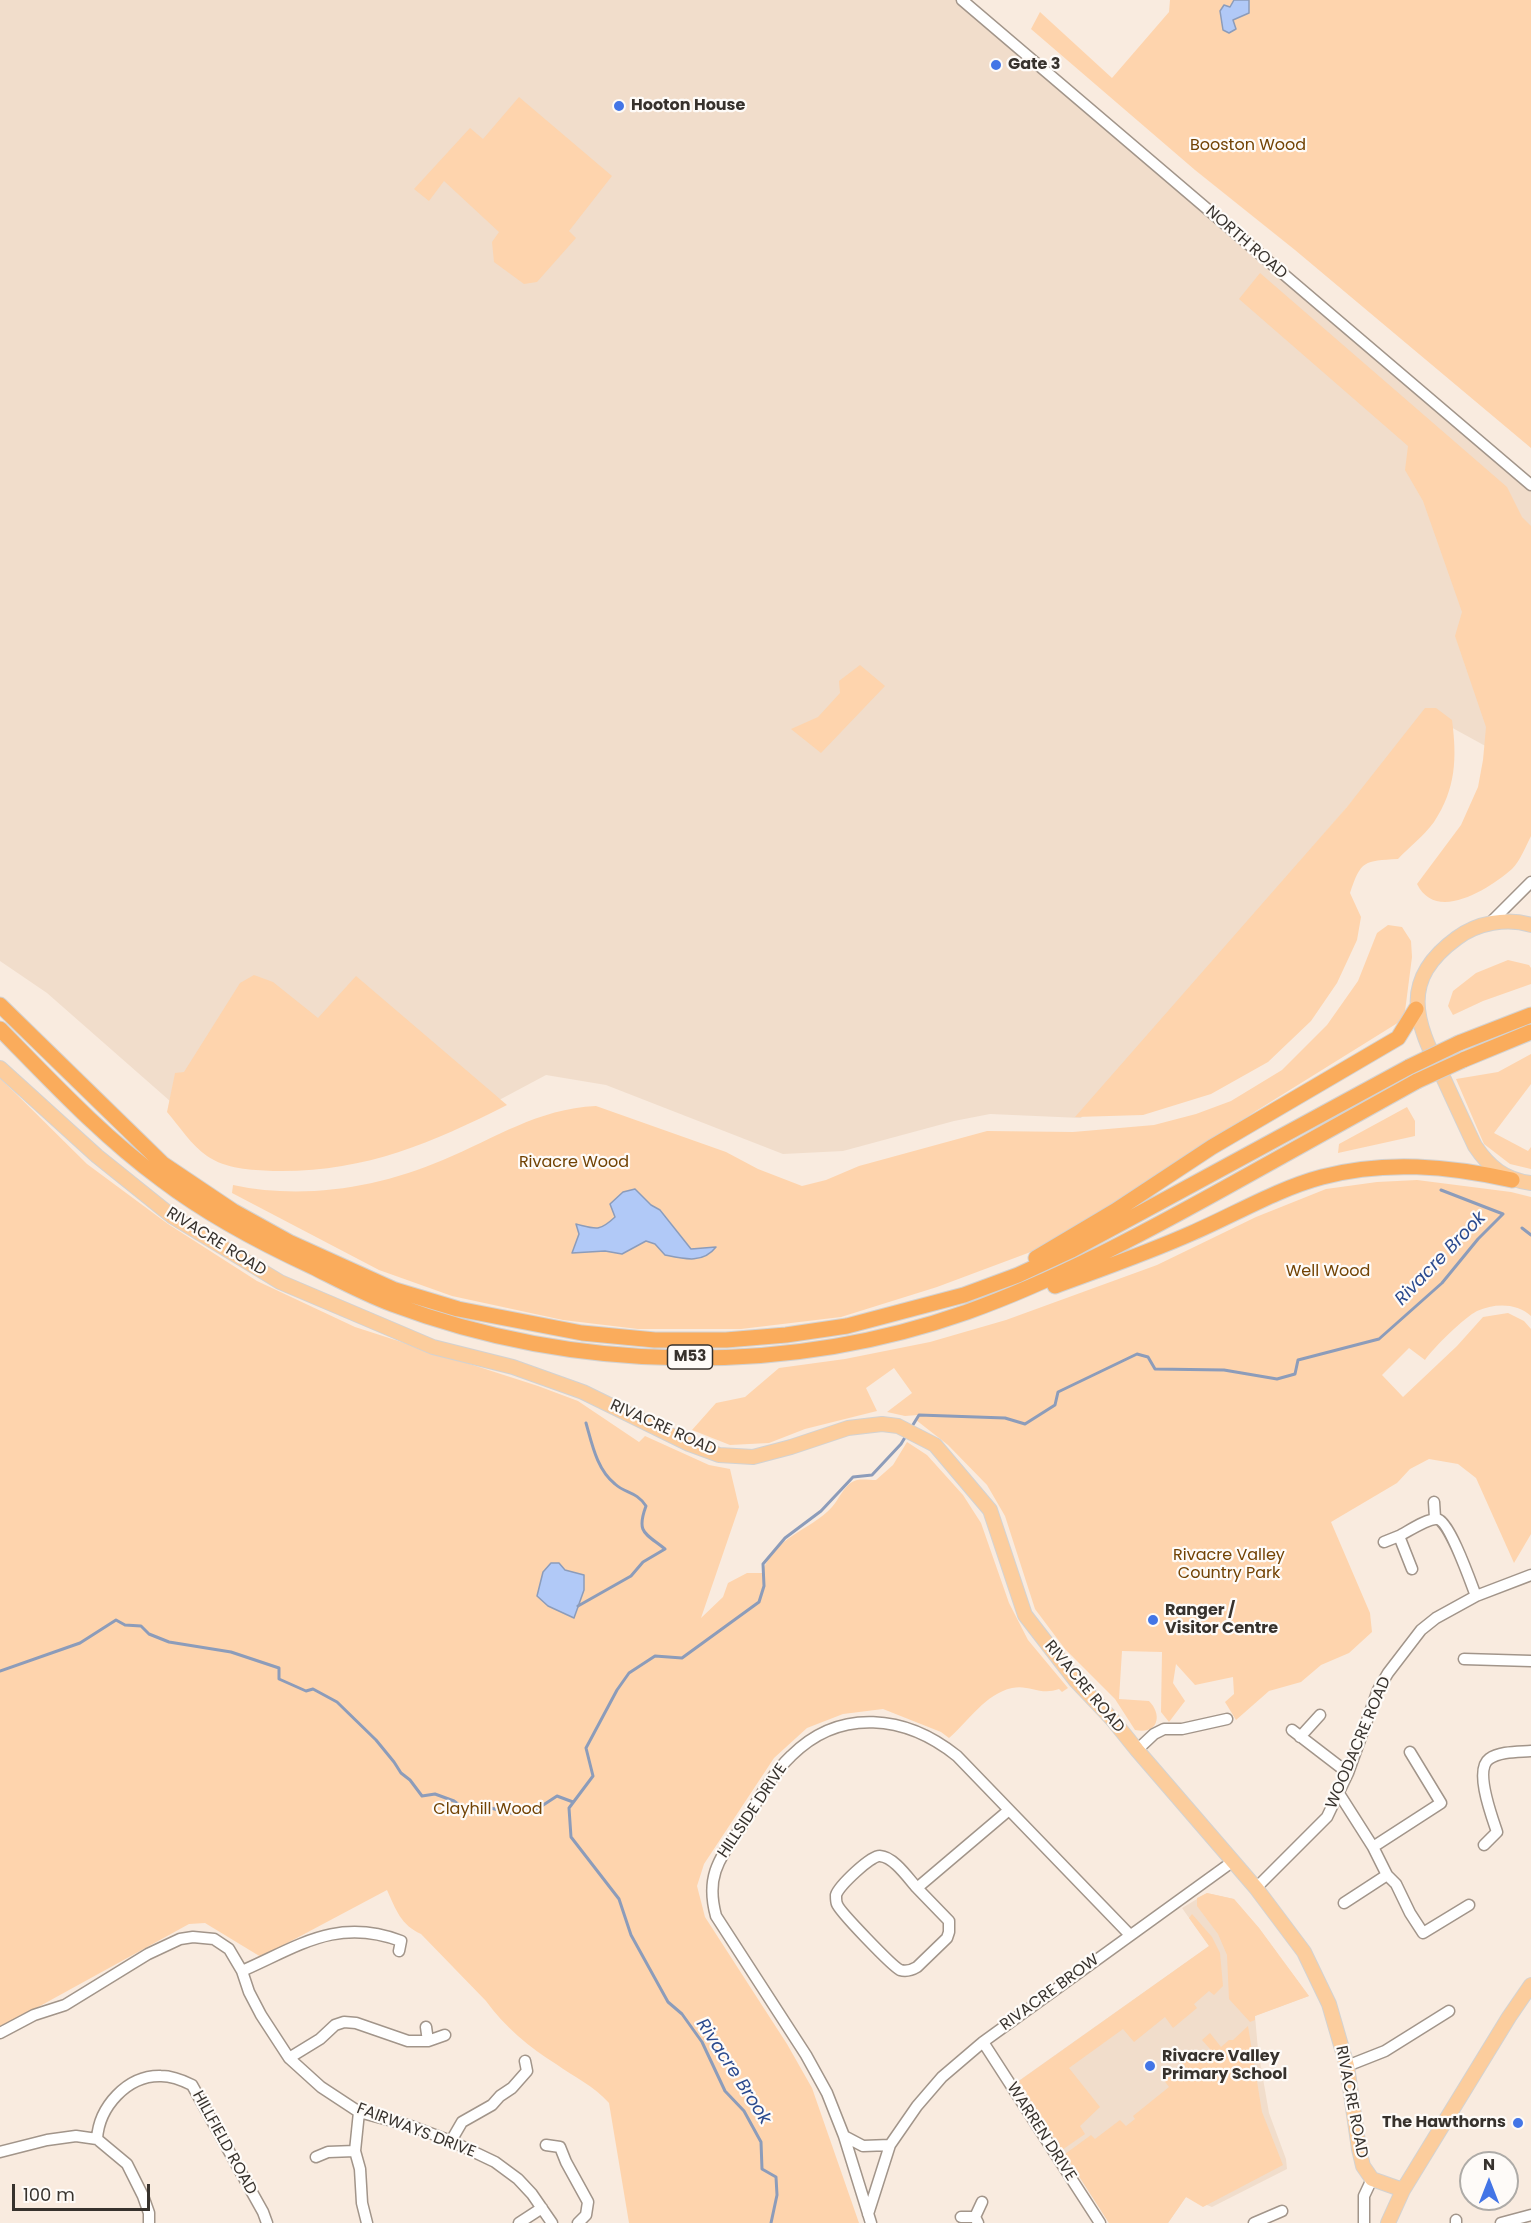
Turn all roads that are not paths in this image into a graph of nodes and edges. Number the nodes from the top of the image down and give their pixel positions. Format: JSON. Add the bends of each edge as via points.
{"nodes":[{"id":1,"x":962,"y":0,"type":"edge"},
{"id":2,"x":1531,"y":485,"type":"edge"},
{"id":3,"x":1531,"y":882,"type":"edge"},
{"id":4,"x":1490,"y":923,"type":"junction"},
{"id":5,"x":1531,"y":925,"type":"edge"},
{"id":6,"x":0,"y":1005,"type":"edge"},
{"id":7,"x":1416,"y":1009,"type":"junction"},
{"id":8,"x":1531,"y":1015,"type":"edge"},
{"id":9,"x":0,"y":1029,"type":"edge"},
{"id":10,"x":1531,"y":1032,"type":"edge"},
{"id":11,"x":0,"y":1068,"type":"edge"},
{"id":12,"x":1512,"y":1180,"type":"junction"},
{"id":13,"x":1531,"y":1183,"type":"edge"},
{"id":14,"x":964,"y":1295,"type":"junction"},
{"id":15,"x":965,"y":1312,"type":"junction"},
{"id":16,"x":1434,"y":1502,"type":"dead end"},
{"id":17,"x":1435,"y":1518,"type":"junction"},
{"id":18,"x":1399,"y":1536,"type":"junction"},
{"id":19,"x":1384,"y":1542,"type":"dead end"},
{"id":20,"x":1412,"y":1569,"type":"dead end"},
{"id":21,"x":1531,"y":1575,"type":"edge"},
{"id":22,"x":1476,"y":1596,"type":"junction"},
{"id":23,"x":1464,"y":1659,"type":"dead end"},
{"id":24,"x":1531,"y":1661,"type":"edge"},
{"id":25,"x":1320,"y":1715,"type":"dead end"},
{"id":26,"x":1227,"y":1719,"type":"dead end"},
{"id":27,"x":1137,"y":1750,"type":"junction"},
{"id":28,"x":1531,"y":1751,"type":"edge"},
{"id":29,"x":1410,"y":1752,"type":"dead end"},
{"id":30,"x":1348,"y":1773,"type":"junction"},
{"id":31,"x":1338,"y":1792,"type":"junction"},
{"id":32,"x":1009,"y":1810,"type":"junction"},
{"id":33,"x":1484,"y":1845,"type":"dead end"},
{"id":34,"x":1372,"y":1848,"type":"junction"},
{"id":35,"x":1232,"y":1862,"type":"junction"},
{"id":36,"x":1386,"y":1875,"type":"junction"},
{"id":37,"x":918,"y":1888,"type":"junction"},
{"id":38,"x":1256,"y":1888,"type":"junction"},
{"id":39,"x":1344,"y":1903,"type":"dead end"},
{"id":40,"x":1469,"y":1905,"type":"dead end"},
{"id":41,"x":1130,"y":1935,"type":"junction"},
{"id":42,"x":403,"y":1943,"type":"dead end"},
{"id":43,"x":242,"y":1971,"type":"junction"},
{"id":44,"x":1530,"y":1988,"type":"edge"},
{"id":45,"x":1449,"y":2011,"type":"dead end"},
{"id":46,"x":426,"y":2027,"type":"dead end"},
{"id":47,"x":0,"y":2033,"type":"edge"},
{"id":48,"x":445,"y":2035,"type":"dead end"},
{"id":49,"x":428,"y":2041,"type":"junction"},
{"id":50,"x":983,"y":2042,"type":"junction"},
{"id":51,"x":289,"y":2058,"type":"junction"},
{"id":52,"x":1347,"y":2066,"type":"junction"},
{"id":53,"x":530,"y":2068,"type":"dead end"},
{"id":54,"x":359,"y":2112,"type":"junction"},
{"id":55,"x":844,"y":2136,"type":"junction"},
{"id":56,"x":96,"y":2139,"type":"junction"},
{"id":57,"x":451,"y":2141,"type":"junction"},
{"id":58,"x":546,"y":2145,"type":"dead end"},
{"id":59,"x":890,"y":2145,"type":"junction"},
{"id":60,"x":354,"y":2151,"type":"junction"},
{"id":61,"x":0,"y":2152,"type":"edge"},
{"id":62,"x":316,"y":2157,"type":"dead end"},
{"id":63,"x":1372,"y":2179,"type":"junction"},
{"id":64,"x":1403,"y":2190,"type":"junction"},
{"id":65,"x":982,"y":2202,"type":"dead end"},
{"id":66,"x":542,"y":2208,"type":"junction"},
{"id":67,"x":1282,"y":2211,"type":"dead end"},
{"id":68,"x":1531,"y":2215,"type":"edge"},
{"id":69,"x":961,"y":2217,"type":"dead end"},
{"id":70,"x":870,"y":2219,"type":"edge"},
{"id":71,"x":1273,"y":2219,"type":"edge"},
{"id":72,"x":976,"y":2220,"type":"edge"},
{"id":73,"x":149,"y":2223,"type":"edge"},
{"id":74,"x":267,"y":2223,"type":"edge"},
{"id":75,"x":367,"y":2223,"type":"edge"},
{"id":76,"x":519,"y":2223,"type":"edge"},
{"id":77,"x":552,"y":2223,"type":"edge"},
{"id":78,"x":578,"y":2223,"type":"edge"},
{"id":79,"x":1100,"y":2223,"type":"edge"},
{"id":80,"x":1254,"y":2223,"type":"edge"},
{"id":81,"x":1364,"y":2223,"type":"edge"},
{"id":82,"x":1388,"y":2223,"type":"edge"},
{"id":83,"x":1500,"y":2223,"type":"edge"}],
"edges":[{"from":1,"to":2,"type":"street","name":"NORTH ROAD"},
{"from":3,"to":4,"type":"street"},
{"from":4,"to":5,"type":"main road"},
{"from":4,"to":7,"type":"main road","via":[[1470,930],[1443,948],[1422,978]]},
{"from":6,"to":14,"type":"highway","number":"M53","via":[[163,1164],[233,1211],[289,1242],[386,1286],[458,1309],[582,1333],[655,1340],[726,1340],[847,1326]]},
{"from":7,"to":12,"type":"main road","via":[[1426,1042],[1474,1146],[1485,1161]]},
{"from":7,"to":14,"type":"highway","via":[[1398,1038],[1212,1147],[1035,1258]]},
{"from":8,"to":14,"type":"highway","number":"M53","bridge":true,"via":[[1459,1042],[1072,1250]]},
{"from":9,"to":15,"type":"highway","number":"M53","via":[[108,1138],[165,1183],[279,1251],[389,1303],[442,1321],[555,1348],[617,1356],[752,1356],[893,1334]]},
{"from":10,"to":15,"type":"highway","number":"M53","bridge":true,"via":[[1417,1081],[1138,1236],[1019,1292]]},
{"from":11,"to":27,"type":"main road","name":"RIVACRE ROAD","via":[[97,1156],[173,1217],[279,1282],[433,1347],[513,1367],[582,1392],[719,1455],[753,1456],[791,1448],[848,1428],[882,1424],[898,1426],[935,1445],[990,1510],[1025,1616]]},
{"from":12,"to":13,"type":"main road"},
{"from":12,"to":15,"type":"highway","via":[[1426,1166],[1386,1166],[1322,1177],[1026,1298]]},
{"from":16,"to":17,"type":"street"},
{"from":17,"to":18,"type":"street"},
{"from":17,"to":22,"type":"street","via":[[1445,1524]]},
{"from":18,"to":19,"type":"street"},
{"from":18,"to":20,"type":"street"},
{"from":21,"to":22,"type":"street","name":"WOODACRE ROAD"},
{"from":22,"to":30,"type":"street","name":"WOODACRE ROAD","via":[[1421,1630],[1388,1673]]},
{"from":23,"to":24,"type":"street"},
{"from":25,"to":30,"type":"street","via":[[1296,1733]]},
{"from":26,"to":27,"type":"street","via":[[1164,1729]]},
{"from":27,"to":35,"type":"main road","name":"RIVACRE ROAD"},
{"from":28,"to":33,"type":"street","via":[[1502,1754],[1486,1762],[1486,1801],[1497,1832]]},
{"from":29,"to":34,"type":"street","via":[[1441,1803]]},
{"from":30,"to":31,"type":"street","name":"WOODACRE ROAD"},
{"from":31,"to":34,"type":"street"},
{"from":31,"to":38,"type":"street","name":"WOODACRE ROAD","via":[[1327,1817]]},
{"from":32,"to":37,"type":"street"},
{"from":32,"to":41,"type":"street","name":"HILLSIDE DRIVE"},
{"from":32,"to":55,"type":"street","name":"HILLSIDE DRIVE","via":[[943,1744],[900,1725],[849,1724],[808,1742],[791,1756],[714,1869],[711,1898],[716,1916],[806,2055]]},
{"from":34,"to":36,"type":"street"},
{"from":35,"to":38,"type":"main road","name":"RIVACRE ROAD"},
{"from":35,"to":41,"type":"street","name":"RIVACRE BROW"},
{"from":36,"to":39,"type":"street"},
{"from":36,"to":40,"type":"street","via":[[1396,1884],[1423,1934]]},
{"from":37,"to":37,"type":"street","via":[[894,1863],[880,1856],[869,1859],[836,1894],[838,1907],[901,1970],[912,1970],[949,1932],[949,1921]]},
{"from":38,"to":52,"type":"main road","name":"RIVACRE ROAD","via":[[1304,1952],[1329,2004]]},
{"from":41,"to":50,"type":"street","name":"RIVACRE BROW"},
{"from":42,"to":43,"type":"street","via":[[349,1930],[328,1934]]},
{"from":43,"to":47,"type":"street","name":"FAIRWAYS DRIVE","via":[[229,1949],[214,1939],[180,1940],[148,1954],[65,2005],[34,2015]]},
{"from":43,"to":51,"type":"street","name":"FAIRWAYS DRIVE","via":[[249,1992]]},
{"from":44,"to":64,"type":"main road"},
{"from":45,"to":52,"type":"street","via":[[1385,2051]]},
{"from":46,"to":49,"type":"street"},
{"from":48,"to":49,"type":"street"},
{"from":49,"to":51,"type":"street","via":[[408,2041],[344,2022]]},
{"from":50,"to":59,"type":"street","name":"RIVACRE BROW","via":[[942,2077]]},
{"from":50,"to":79,"type":"street","name":"WARREN DRIVE"},
{"from":51,"to":54,"type":"street","name":"FAIRWAYS DRIVE"},
{"from":52,"to":63,"type":"main road","name":"RIVACRE ROAD","via":[[1359,2149],[1363,2166]]},
{"from":53,"to":57,"type":"street","via":[[492,2105],[462,2122]]},
{"from":54,"to":57,"type":"street","name":"FAIRWAYS DRIVE"},
{"from":54,"to":60,"type":"street"},
{"from":55,"to":59,"type":"street","via":[[864,2146]]},
{"from":55,"to":70,"type":"street","name":"HILLSIDE DRIVE"},
{"from":56,"to":61,"type":"street","via":[[76,2136],[46,2140]]},
{"from":56,"to":73,"type":"street","via":[[127,2164],[143,2196]]},
{"from":56,"to":74,"type":"street","name":"HILLFIELD ROAD","via":[[103,2111],[112,2099],[141,2079],[158,2075],[192,2085]]},
{"from":57,"to":66,"type":"street","name":"FAIRWAYS DRIVE","via":[[495,2162],[518,2179]]},
{"from":58,"to":78,"type":"street","via":[[561,2141],[588,2202],[586,2215]]},
{"from":59,"to":70,"type":"street","name":"RIVACRE BROW"},
{"from":60,"to":62,"type":"street","via":[[326,2148]]},
{"from":60,"to":75,"type":"street"},
{"from":63,"to":64,"type":"main road","name":"RIVACRE ROAD"},
{"from":63,"to":81,"type":"street","name":"RIVACRE ROAD","via":[[1364,2196]]},
{"from":64,"to":82,"type":"main road"},
{"from":65,"to":72,"type":"street"},
{"from":66,"to":76,"type":"street"},
{"from":66,"to":77,"type":"street","name":"FAIRWAYS DRIVE"},
{"from":67,"to":71,"type":"street"},
{"from":68,"to":83,"type":"street"},
{"from":69,"to":72,"type":"street"},
{"from":71,"to":80,"type":"street"}]}
